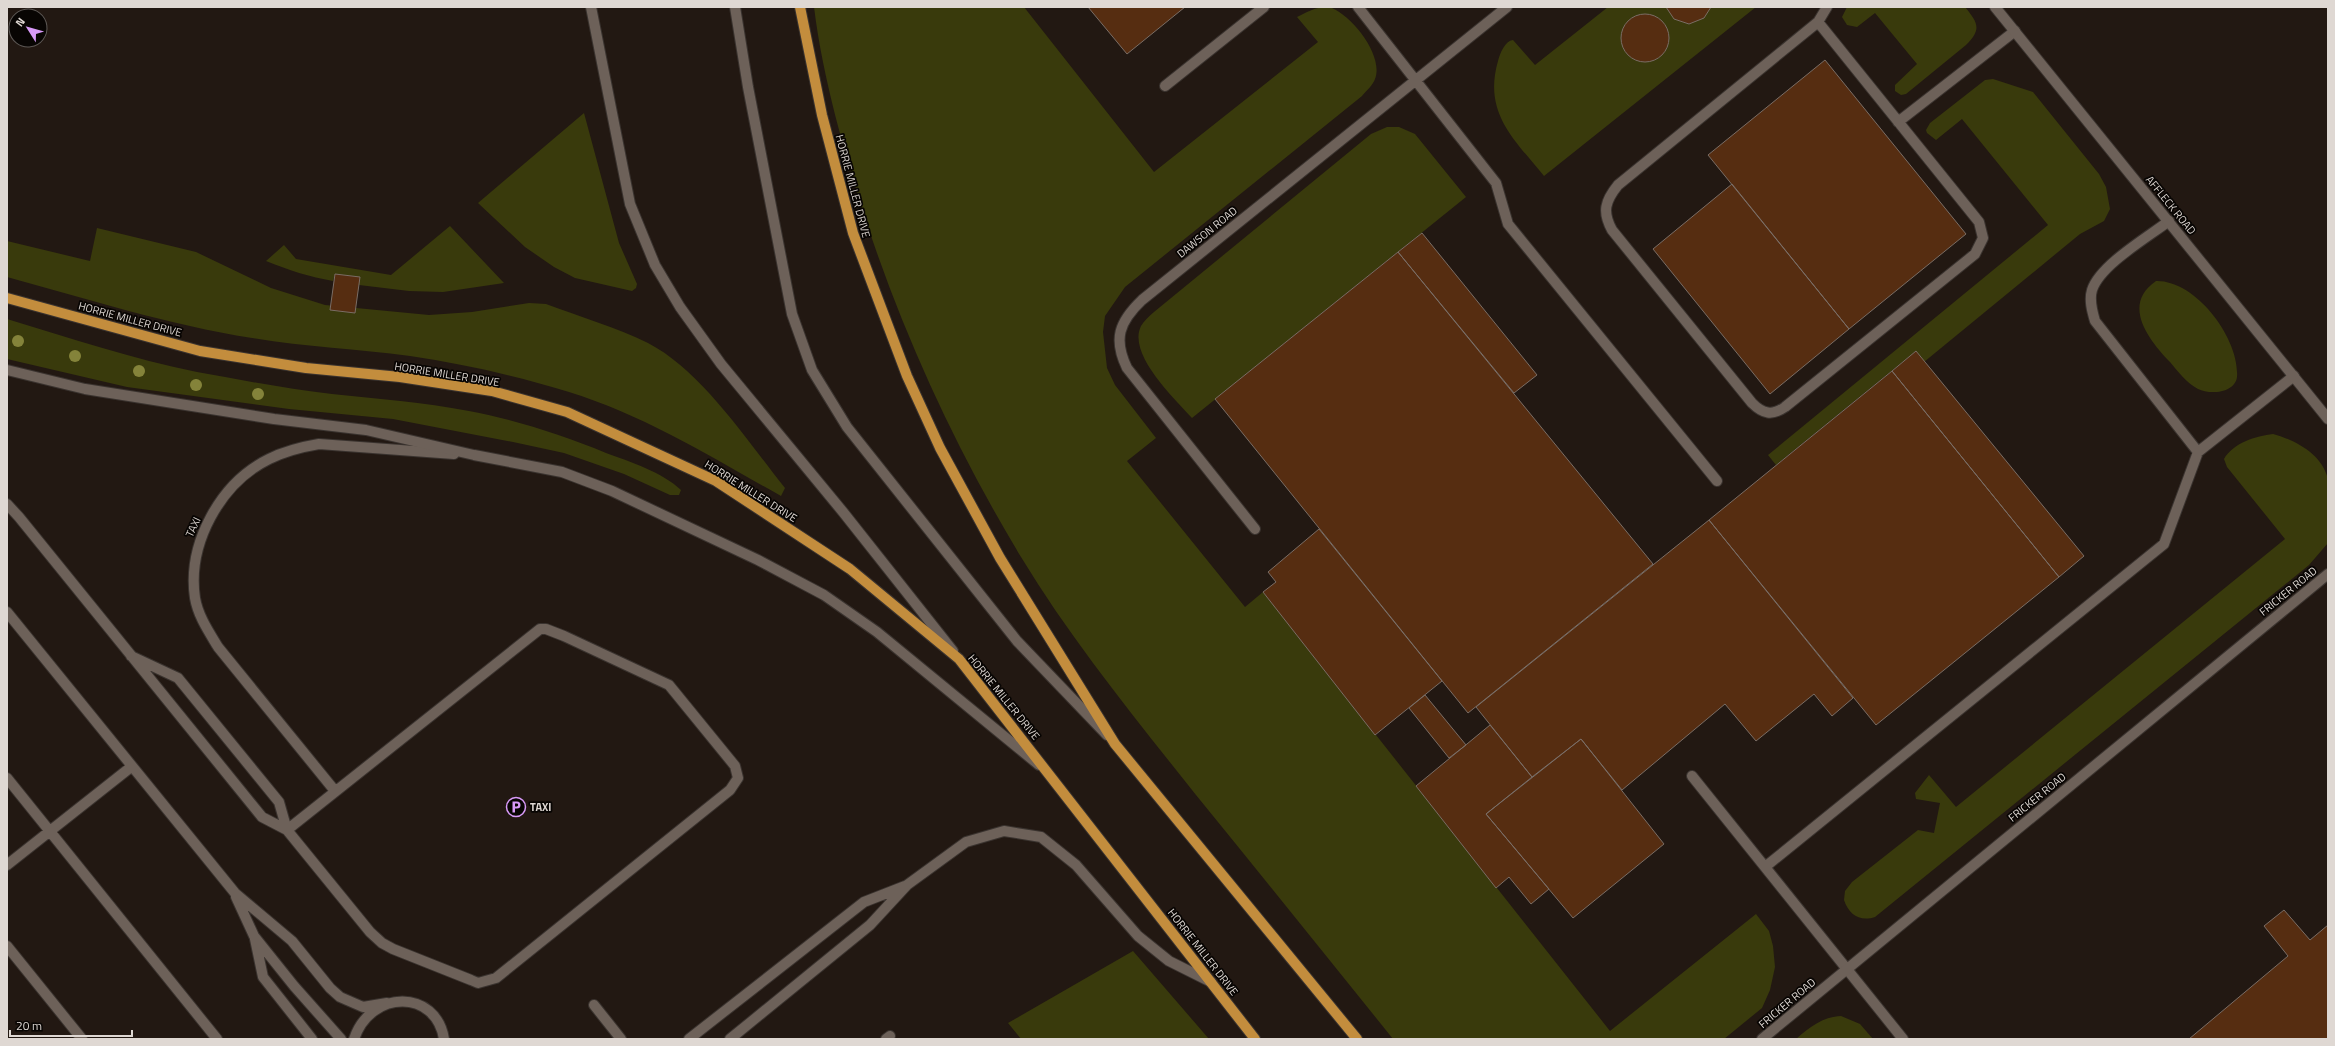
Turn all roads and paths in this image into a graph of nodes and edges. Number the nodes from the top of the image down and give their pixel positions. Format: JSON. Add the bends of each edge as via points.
{"nodes":[{"id":1,"x":591,"y":7,"type":"edge"},
{"id":2,"x":735,"y":7,"type":"edge"},
{"id":3,"x":800,"y":7,"type":"edge"},
{"id":4,"x":1264,"y":7,"type":"edge"},
{"id":5,"x":1358,"y":7,"type":"edge"},
{"id":6,"x":1507,"y":7,"type":"edge"},
{"id":7,"x":1827,"y":7,"type":"edge"},
{"id":8,"x":1995,"y":7,"type":"edge"},
{"id":9,"x":1818,"y":22,"type":"junction"},
{"id":10,"x":2015,"y":31,"type":"junction"},
{"id":11,"x":1416,"y":80,"type":"junction"},
{"id":12,"x":1165,"y":86,"type":"dead end"},
{"id":13,"x":1898,"y":122,"type":"junction"},
{"id":14,"x":2169,"y":221,"type":"junction"},
{"id":15,"x":7,"y":298,"type":"edge"},
{"id":16,"x":7,"y":370,"type":"edge"},
{"id":17,"x":2294,"y":376,"type":"junction"},
{"id":18,"x":2328,"y":419,"type":"edge"},
{"id":19,"x":2198,"y":452,"type":"junction"},
{"id":20,"x":474,"y":455,"type":"junction"},
{"id":21,"x":1717,"y":481,"type":"dead end"},
{"id":22,"x":7,"y":504,"type":"edge"},
{"id":23,"x":1255,"y":529,"type":"dead end"},
{"id":24,"x":2328,"y":574,"type":"edge"},
{"id":25,"x":7,"y":612,"type":"edge"},
{"id":26,"x":131,"y":656,"type":"junction"},
{"id":27,"x":959,"y":659,"type":"junction"},
{"id":28,"x":1115,"y":744,"type":"junction"},
{"id":29,"x":131,"y":767,"type":"junction"},
{"id":30,"x":1051,"y":775,"type":"junction"},
{"id":31,"x":1692,"y":776,"type":"dead end"},
{"id":32,"x":7,"y":778,"type":"edge"},
{"id":33,"x":335,"y":791,"type":"junction"},
{"id":34,"x":287,"y":830,"type":"junction"},
{"id":35,"x":50,"y":832,"type":"junction"},
{"id":36,"x":7,"y":865,"type":"edge"},
{"id":37,"x":1765,"y":868,"type":"junction"},
{"id":38,"x":907,"y":885,"type":"junction"},
{"id":39,"x":235,"y":893,"type":"junction"},
{"id":40,"x":254,"y":936,"type":"junction"},
{"id":41,"x":7,"y":946,"type":"edge"},
{"id":42,"x":1847,"y":969,"type":"junction"},
{"id":43,"x":1211,"y":982,"type":"junction"},
{"id":44,"x":387,"y":1003,"type":"junction"},
{"id":45,"x":594,"y":1005,"type":"dead end"},
{"id":46,"x":82,"y":1039,"type":"edge"},
{"id":47,"x":217,"y":1039,"type":"edge"},
{"id":48,"x":312,"y":1039,"type":"edge"},
{"id":49,"x":341,"y":1039,"type":"edge"},
{"id":50,"x":354,"y":1039,"type":"edge"},
{"id":51,"x":444,"y":1039,"type":"edge"},
{"id":52,"x":621,"y":1039,"type":"edge"},
{"id":53,"x":689,"y":1039,"type":"edge"},
{"id":54,"x":730,"y":1039,"type":"edge"},
{"id":55,"x":1255,"y":1039,"type":"edge"},
{"id":56,"x":1357,"y":1039,"type":"edge"},
{"id":57,"x":1762,"y":1039,"type":"edge"},
{"id":58,"x":1903,"y":1039,"type":"edge"}],
"edges":[{"from":1,"to":27,"type":"street","via":[[630,204],[655,265],[680,307],[721,364],[843,512]]},
{"from":2,"to":28,"type":"street","via":[[792,314],[812,370],[847,427],[1017,641]]},
{"from":3,"to":28,"type":"main road","name":"HORRIE MILLER DRIVE","via":[[822,115],[853,233],[907,376],[940,448],[1000,558]]},
{"from":4,"to":12,"type":"street"},
{"from":5,"to":11,"type":"street"},
{"from":6,"to":11,"type":"street","name":"DAWSON ROAD"},
{"from":7,"to":9,"type":"street"},
{"from":8,"to":10,"type":"street","name":"AFFLECK ROAD"},
{"from":9,"to":13,"type":"street"},
{"from":9,"to":13,"type":"street","via":[[1618,185],[1604,208],[1612,230],[1760,410],[1776,414],[1975,254],[1983,238],[1979,222]]},
{"from":10,"to":13,"type":"street"},
{"from":10,"to":14,"type":"street","name":"AFFLECK ROAD"},
{"from":11,"to":21,"type":"street","via":[[1496,183],[1508,224]]},
{"from":11,"to":23,"type":"street","name":"DAWSON ROAD","via":[[1142,300],[1125,319],[1119,346],[1127,368]]},
{"from":14,"to":17,"type":"street","name":"AFFLECK ROAD"},
{"from":14,"to":19,"type":"street","via":[[2099,277],[2092,291],[2091,307],[2095,320]]},
{"from":15,"to":27,"type":"main road","name":"HORRIE MILLER DRIVE","via":[[200,351],[306,368],[492,391],[567,412],[716,481],[850,570]]},
{"from":16,"to":20,"type":"street","via":[[85,389],[274,419],[366,430]]},
{"from":17,"to":18,"type":"street","name":"AFFLECK ROAD"},
{"from":17,"to":19,"type":"street"},
{"from":19,"to":37,"type":"street","via":[[2164,544]]},
{"from":20,"to":30,"type":"street","via":[[562,472],[612,491],[758,560],[824,595],[877,632]]},
{"from":20,"to":33,"type":"street","name":"TAXI","via":[[318,444],[297,448],[269,459],[245,475],[223,498],[197,547],[193,575],[195,599],[205,626],[218,647]]},
{"from":22,"to":26,"type":"street"},
{"from":24,"to":42,"type":"street","name":"FRICKER ROAD"},
{"from":25,"to":29,"type":"street"},
{"from":26,"to":34,"type":"street","via":[[262,816]]},
{"from":26,"to":34,"type":"street","via":[[178,678],[279,802]]},
{"from":27,"to":30,"type":"main road","name":"HORRIE MILLER DRIVE"},
{"from":28,"to":56,"type":"main road","name":"HORRIE MILLER DRIVE"},
{"from":29,"to":35,"type":"street"},
{"from":29,"to":39,"type":"street"},
{"from":30,"to":43,"type":"main road","name":"HORRIE MILLER DRIVE"},
{"from":31,"to":37,"type":"street"},
{"from":32,"to":35,"type":"street"},
{"from":33,"to":34,"type":"street"},
{"from":33,"to":34,"type":"street","via":[[534,632],[546,629],[669,685],[738,772],[735,785],[730,790],[496,978],[478,982],[382,943],[370,932]]},
{"from":35,"to":36,"type":"street"},
{"from":35,"to":47,"type":"street"},
{"from":37,"to":42,"type":"street"},
{"from":38,"to":43,"type":"street","via":[[966,842],[1004,831],[1041,837],[1076,865],[1138,936],[1169,961]]},
{"from":38,"to":53,"type":"street","via":[[864,902]]},
{"from":38,"to":54,"type":"street","via":[[870,925]]},
{"from":39,"to":40,"type":"street"},
{"from":39,"to":44,"type":"street","via":[[292,941],[340,997],[363,1007]]},
{"from":40,"to":48,"type":"street","via":[[264,978]]},
{"from":40,"to":49,"type":"street"},
{"from":41,"to":46,"type":"street"},
{"from":42,"to":57,"type":"street","name":"FRICKER ROAD"},
{"from":42,"to":58,"type":"street"},
{"from":43,"to":55,"type":"main road","name":"HORRIE MILLER DRIVE"},
{"from":44,"to":50,"type":"street","via":[[365,1017]]},
{"from":44,"to":51,"type":"street","via":[[401,1001],[415,1004],[427,1011],[437,1021]]},
{"from":45,"to":52,"type":"street"}]}
